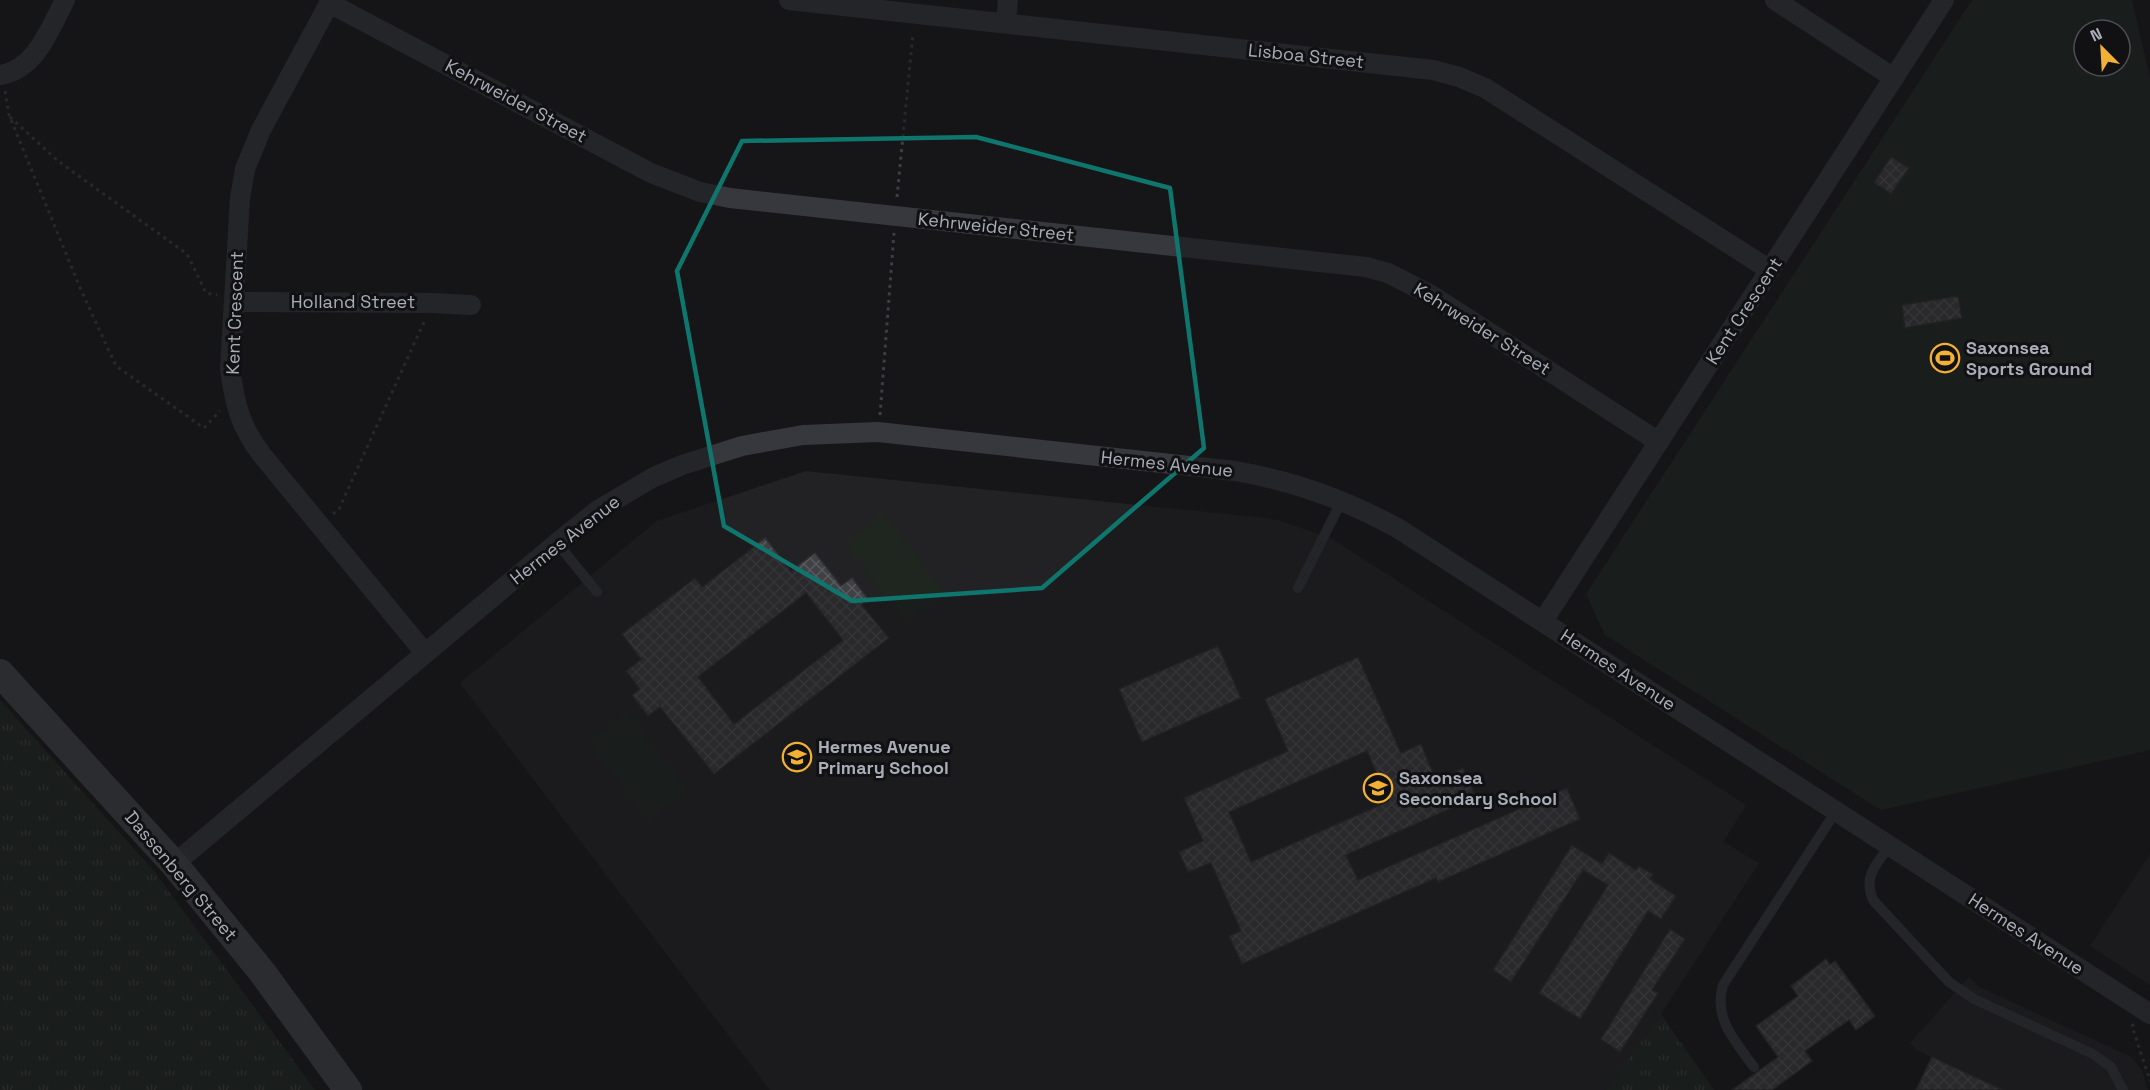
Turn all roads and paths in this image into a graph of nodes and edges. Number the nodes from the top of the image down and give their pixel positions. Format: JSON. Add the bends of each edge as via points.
{"nodes":[{"id":1,"x":65,"y":0,"type":"edge"},
{"id":2,"x":789,"y":0,"type":"edge"},
{"id":3,"x":1008,"y":0,"type":"edge"},
{"id":4,"x":1774,"y":0,"type":"edge"},
{"id":5,"x":1944,"y":0,"type":"edge"},
{"id":6,"x":330,"y":2,"type":"edge"},
{"id":7,"x":1006,"y":23,"type":"junction"},
{"id":8,"x":1,"y":75,"type":"edge"},
{"id":9,"x":1894,"y":78,"type":"junction"},
{"id":10,"x":9,"y":116,"type":"junction"},
{"id":11,"x":1770,"y":270,"type":"junction"},
{"id":12,"x":234,"y":302,"type":"junction"},
{"id":13,"x":432,"y":303,"type":"junction"},
{"id":14,"x":471,"y":305,"type":"dead end"},
{"id":15,"x":234,"y":397,"type":"junction"},
{"id":16,"x":1659,"y":442,"type":"junction"},
{"id":17,"x":1342,"y":500,"type":"junction"},
{"id":18,"x":322,"y":526,"type":"junction"},
{"id":19,"x":556,"y":543,"type":"junction"},
{"id":20,"x":1298,"y":588,"type":"dead end"},
{"id":21,"x":597,"y":592,"type":"dead end"},
{"id":22,"x":1543,"y":621,"type":"junction"},
{"id":23,"x":425,"y":653,"type":"junction"},
{"id":24,"x":0,"y":673,"type":"edge"},
{"id":25,"x":1836,"y":811,"type":"junction"},
{"id":26,"x":1890,"y":846,"type":"junction"},
{"id":27,"x":174,"y":864,"type":"junction"},
{"id":28,"x":2146,"y":1012,"type":"edge"},
{"id":29,"x":1754,"y":1066,"type":"dead end"},
{"id":30,"x":2150,"y":1081,"type":"edge"},
{"id":31,"x":348,"y":1090,"type":"edge"},
{"id":32,"x":2123,"y":1090,"type":"edge"}],
"edges":[{"from":1,"to":8,"type":"street","via":[[29,61]]},
{"from":2,"to":7,"type":"street","name":"Lisboa Street"},
{"from":3,"to":7,"type":"street"},
{"from":4,"to":9,"type":"street"},
{"from":5,"to":9,"type":"street","name":"Kent Crescent"},
{"from":6,"to":12,"type":"street","name":"Kent Crescent","via":[[261,130],[245,169]]},
{"from":6,"to":16,"type":"street","name":"Kehrweider Street","via":[[651,173],[700,192],[741,200],[1366,267],[1388,273],[1431,295]]},
{"from":7,"to":11,"type":"street","name":"Lisboa Street","via":[[1433,70],[1459,77],[1485,88]]},
{"from":8,"to":10,"type":"path"},
{"from":9,"to":11,"type":"street","name":"Kent Crescent"},
{"from":10,"to":12,"type":"path","via":[[58,161],[187,254],[206,293]]},
{"from":10,"to":15,"type":"path","via":[[116,366],[204,428]]},
{"from":11,"to":16,"type":"street","name":"Kent Crescent"},
{"from":12,"to":13,"type":"street","name":"Holland Street"},
{"from":12,"to":15,"type":"street","name":"Kent Crescent","via":[[230,369]]},
{"from":13,"to":14,"type":"street","name":"Holland Street"},
{"from":13,"to":18,"type":"path","via":[[339,509]]},
{"from":15,"to":18,"type":"street","name":"Kent Crescent","via":[[248,436]]},
{"from":16,"to":22,"type":"street","name":"Kent Crescent"},
{"from":17,"to":19,"type":"street","name":"Hermes Avenue","via":[[1289,482],[1235,471],[879,432],[835,432],[752,444],[682,465],[607,505]]},
{"from":17,"to":20,"type":"lane"},
{"from":17,"to":22,"type":"street","name":"Hermes Avenue","via":[[1399,529]]},
{"from":18,"to":23,"type":"street","name":"Kent Crescent"},
{"from":19,"to":21,"type":"lane"},
{"from":19,"to":23,"type":"street","name":"Hermes Avenue"},
{"from":22,"to":25,"type":"street","name":"Hermes Avenue"},
{"from":23,"to":27,"type":"street","name":"Hermes Avenue"},
{"from":24,"to":27,"type":"main road","name":"Dassenberg Street"},
{"from":25,"to":26,"type":"street","name":"Hermes Avenue"},
{"from":25,"to":29,"type":"lane","via":[[1723,985],[1720,1004],[1724,1024]]},
{"from":26,"to":28,"type":"street","name":"Hermes Avenue"},
{"from":26,"to":32,"type":"lane","via":[[1870,874],[1869,892],[1949,982],[1974,999],[2093,1054],[2111,1067]]},
{"from":27,"to":31,"type":"main road","name":"Dassenberg Street","via":[[262,972]]},
{"from":28,"to":30,"type":"path","via":[[2132,1026]]}]}
